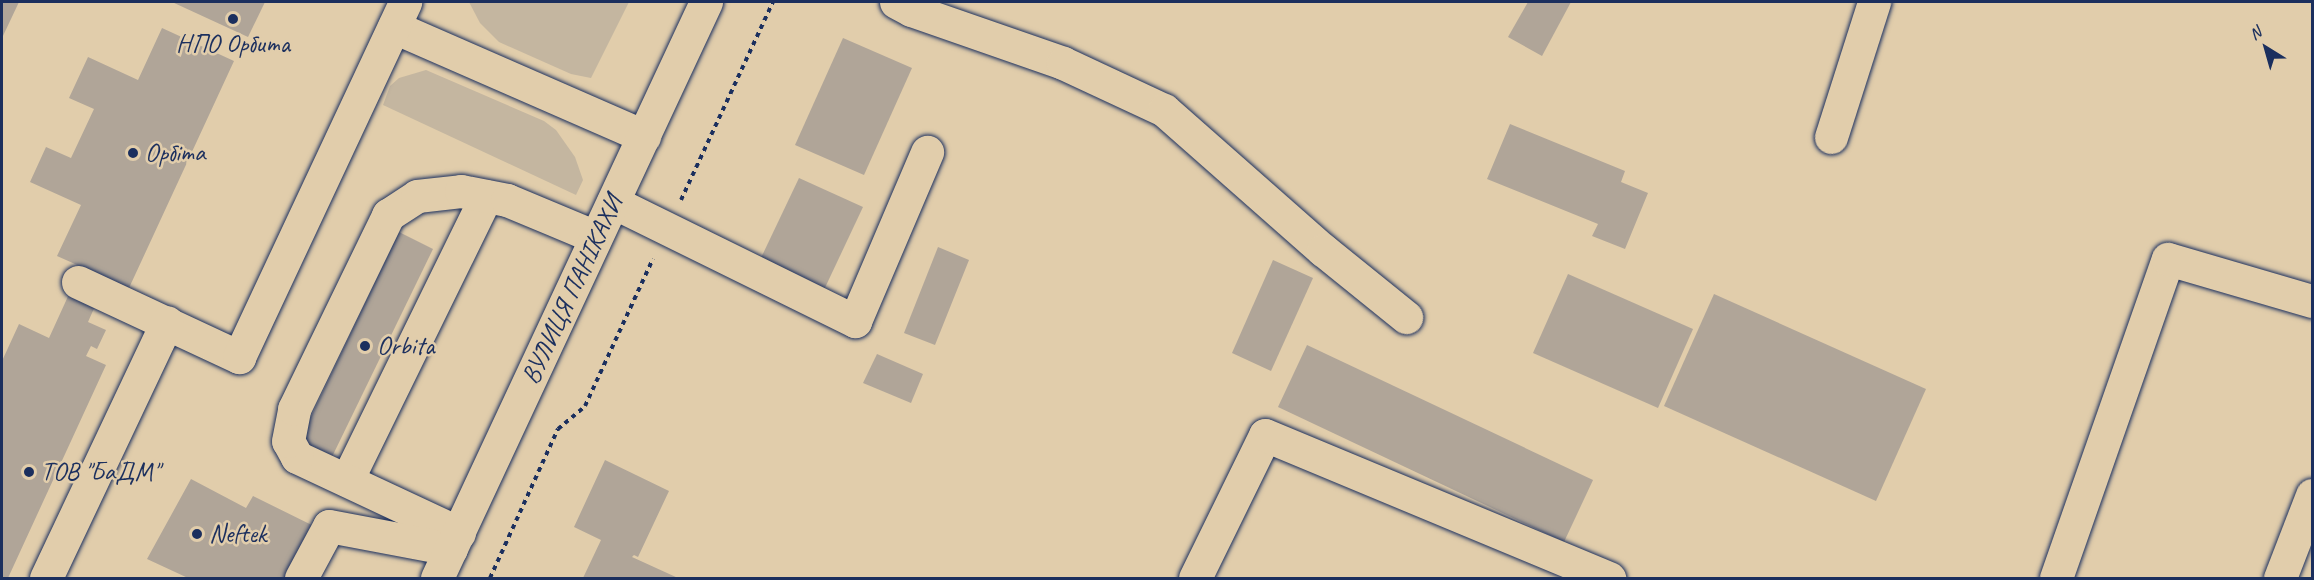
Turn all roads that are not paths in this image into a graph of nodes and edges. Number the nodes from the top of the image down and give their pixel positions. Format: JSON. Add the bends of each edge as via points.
{"nodes":[{"id":1,"x":706,"y":2,"type":"edge"},
{"id":2,"x":896,"y":2,"type":"edge"},
{"id":3,"x":1874,"y":2,"type":"edge"},
{"id":4,"x":399,"y":14,"type":"edge"},
{"id":5,"x":644,"y":136,"type":"junction"},
{"id":6,"x":1831,"y":137,"type":"dead end"},
{"id":7,"x":927,"y":152,"type":"dead end"},
{"id":8,"x":486,"y":196,"type":"junction"},
{"id":9,"x":613,"y":202,"type":"junction"},
{"id":10,"x":596,"y":237,"type":"junction"},
{"id":11,"x":78,"y":282,"type":"dead end"},
{"id":12,"x":2313,"y":300,"type":"edge"},
{"id":13,"x":1406,"y":317,"type":"dead end"},
{"id":14,"x":167,"y":322,"type":"junction"},
{"id":15,"x":347,"y":480,"type":"junction"},
{"id":16,"x":2313,"y":495,"type":"edge"},
{"id":17,"x":455,"y":541,"type":"junction"},
{"id":18,"x":46,"y":579,"type":"edge"},
{"id":19,"x":301,"y":579,"type":"edge"},
{"id":20,"x":437,"y":579,"type":"edge"},
{"id":21,"x":1195,"y":579,"type":"edge"},
{"id":22,"x":1609,"y":579,"type":"edge"},
{"id":23,"x":2056,"y":579,"type":"edge"},
{"id":24,"x":2280,"y":579,"type":"edge"}],
"edges":[{"from":1,"to":5,"type":"street","name":"ВУЛИЦЯ ПАНІКАХИ"},
{"from":2,"to":13,"type":"street","via":[[1063,63],[1164,110],[1323,250]]},
{"from":3,"to":6,"type":"street"},
{"from":4,"to":5,"type":"street"},
{"from":4,"to":14,"type":"street","via":[[239,357]]},
{"from":5,"to":9,"type":"street","name":"ВУЛИЦЯ ПАНІКАХИ"},
{"from":7,"to":9,"type":"street","via":[[855,321]]},
{"from":8,"to":10,"type":"street","via":[[507,200]]},
{"from":8,"to":15,"type":"street"},
{"from":8,"to":15,"type":"street","via":[[461,190],[417,196],[388,215],[383,225],[294,409],[288,441],[297,457]]},
{"from":9,"to":10,"type":"street","name":"ВУЛИЦЯ ПАНІКАХИ"},
{"from":10,"to":17,"type":"street","name":"ВУЛИЦЯ ПАНІКАХИ"},
{"from":11,"to":14,"type":"street"},
{"from":12,"to":23,"type":"street","via":[[2168,259]]},
{"from":14,"to":18,"type":"street"},
{"from":15,"to":17,"type":"street"},
{"from":16,"to":24,"type":"street"},
{"from":17,"to":19,"type":"street","via":[[328,526]]},
{"from":17,"to":20,"type":"street","name":"ВУЛИЦЯ ПАНІКАХИ"},
{"from":21,"to":22,"type":"street","via":[[1265,435]]}]}
